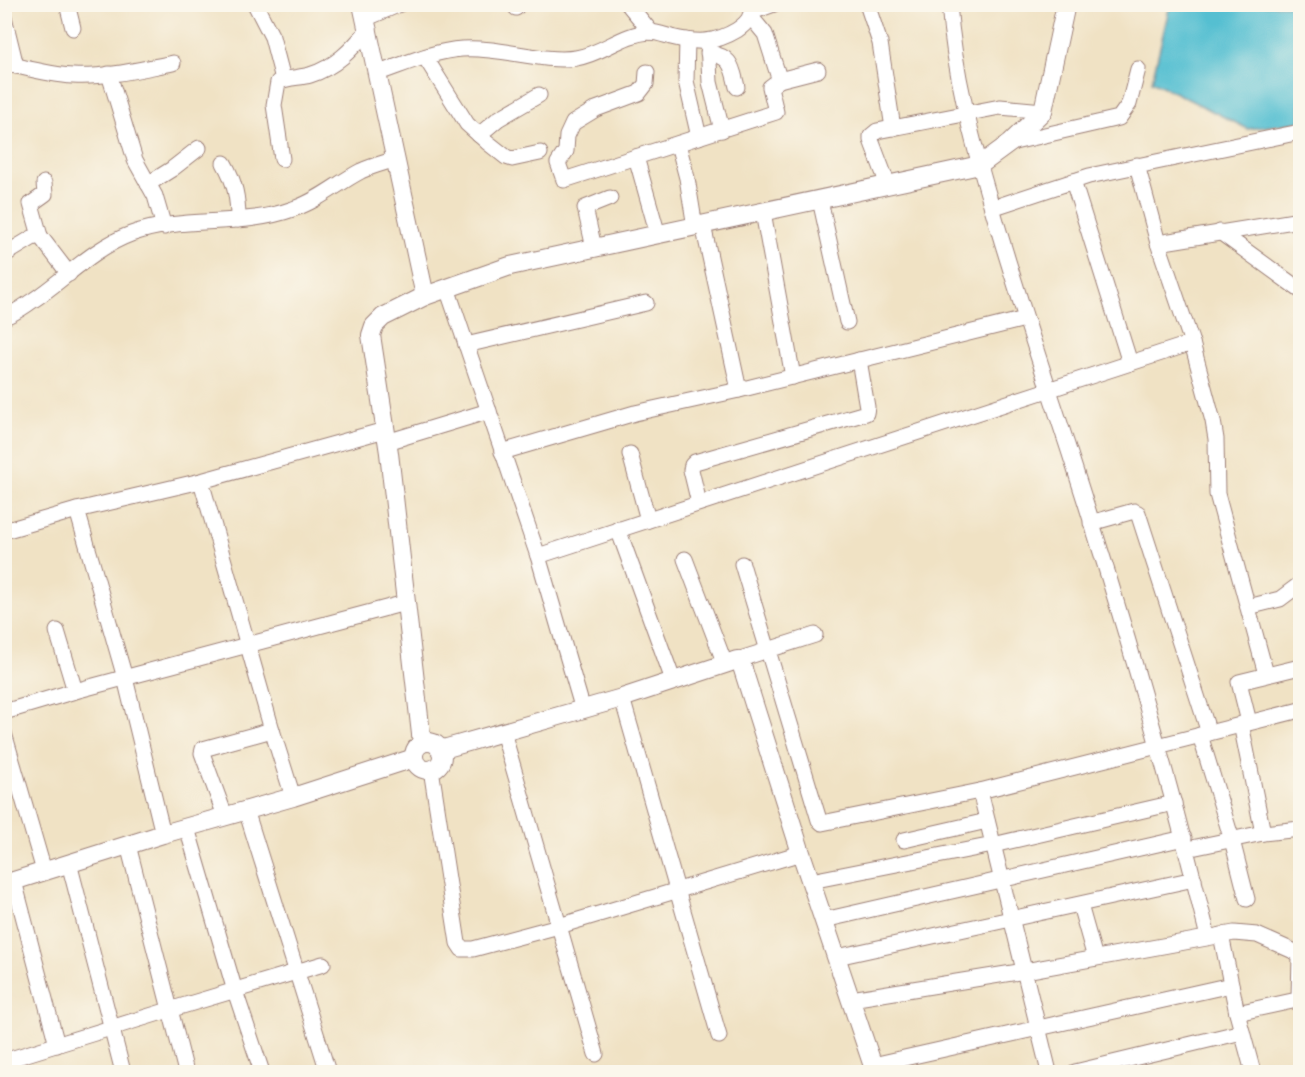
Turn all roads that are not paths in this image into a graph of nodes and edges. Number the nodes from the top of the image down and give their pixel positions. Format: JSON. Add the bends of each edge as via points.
{"nodes":[{"id":1,"x":67,"y":4,"type":"edge"},
{"id":2,"x":255,"y":4,"type":"edge"},
{"id":3,"x":400,"y":4,"type":"edge"},
{"id":4,"x":628,"y":4,"type":"edge"},
{"id":5,"x":774,"y":4,"type":"edge"},
{"id":6,"x":867,"y":4,"type":"edge"},
{"id":7,"x":949,"y":4,"type":"edge"},
{"id":8,"x":1066,"y":4,"type":"edge"},
{"id":9,"x":751,"y":11,"type":"edge"},
{"id":10,"x":4,"y":17,"type":"edge"},
{"id":11,"x":366,"y":17,"type":"edge"},
{"id":12,"x":73,"y":28,"type":"dead end"},
{"id":13,"x":651,"y":32,"type":"junction"},
{"id":14,"x":687,"y":40,"type":"junction"},
{"id":15,"x":708,"y":47,"type":"junction"},
{"id":16,"x":425,"y":57,"type":"junction"},
{"id":17,"x":174,"y":63,"type":"dead end"},
{"id":18,"x":10,"y":64,"type":"edge"},
{"id":19,"x":1138,"y":69,"type":"dead end"},
{"id":20,"x":818,"y":70,"type":"dead end"},
{"id":21,"x":647,"y":72,"type":"dead end"},
{"id":22,"x":378,"y":73,"type":"junction"},
{"id":23,"x":109,"y":74,"type":"junction"},
{"id":24,"x":283,"y":79,"type":"junction"},
{"id":25,"x":779,"y":80,"type":"junction"},
{"id":26,"x":737,"y":87,"type":"dead end"},
{"id":27,"x":539,"y":95,"type":"dead end"},
{"id":28,"x":1043,"y":111,"type":"junction"},
{"id":29,"x":967,"y":115,"type":"junction"},
{"id":30,"x":893,"y":128,"type":"junction"},
{"id":31,"x":722,"y":130,"type":"junction"},
{"id":32,"x":1300,"y":132,"type":"edge"},
{"id":33,"x":479,"y":135,"type":"junction"},
{"id":34,"x":699,"y":137,"type":"junction"},
{"id":35,"x":1010,"y":143,"type":"junction"},
{"id":36,"x":678,"y":144,"type":"junction"},
{"id":37,"x":200,"y":148,"type":"dead end"},
{"id":38,"x":540,"y":153,"type":"dead end"},
{"id":39,"x":636,"y":157,"type":"junction"},
{"id":40,"x":282,"y":159,"type":"dead end"},
{"id":41,"x":396,"y":159,"type":"junction"},
{"id":42,"x":225,"y":163,"type":"dead end"},
{"id":43,"x":980,"y":165,"type":"junction"},
{"id":44,"x":1137,"y":165,"type":"junction"},
{"id":45,"x":1073,"y":181,"type":"junction"},
{"id":46,"x":45,"y":183,"type":"dead end"},
{"id":47,"x":148,"y":184,"type":"junction"},
{"id":48,"x":888,"y":185,"type":"junction"},
{"id":49,"x":610,"y":198,"type":"dead end"},
{"id":50,"x":820,"y":200,"type":"junction"},
{"id":51,"x":992,"y":208,"type":"junction"},
{"id":52,"x":763,"y":212,"type":"junction"},
{"id":53,"x":238,"y":220,"type":"junction"},
{"id":54,"x":1300,"y":220,"type":"edge"},
{"id":55,"x":164,"y":226,"type":"junction"},
{"id":56,"x":699,"y":226,"type":"junction"},
{"id":57,"x":1220,"y":232,"type":"junction"},
{"id":58,"x":658,"y":234,"type":"junction"},
{"id":59,"x":40,"y":236,"type":"junction"},
{"id":60,"x":1158,"y":243,"type":"junction"},
{"id":61,"x":594,"y":248,"type":"junction"},
{"id":62,"x":4,"y":255,"type":"edge"},
{"id":63,"x":69,"y":273,"type":"junction"},
{"id":64,"x":447,"y":288,"type":"junction"},
{"id":65,"x":1300,"y":290,"type":"edge"},
{"id":66,"x":425,"y":296,"type":"junction"},
{"id":67,"x":646,"y":303,"type":"dead end"},
{"id":68,"x":4,"y":317,"type":"edge"},
{"id":69,"x":1025,"y":319,"type":"junction"},
{"id":70,"x":847,"y":322,"type":"dead end"},
{"id":71,"x":1192,"y":342,"type":"junction"},
{"id":72,"x":466,"y":345,"type":"junction"},
{"id":73,"x":859,"y":360,"type":"junction"},
{"id":74,"x":1130,"y":363,"type":"junction"},
{"id":75,"x":793,"y":377,"type":"junction"},
{"id":76,"x":739,"y":390,"type":"junction"},
{"id":77,"x":1049,"y":390,"type":"junction"},
{"id":78,"x":489,"y":411,"type":"junction"},
{"id":79,"x":386,"y":436,"type":"junction"},
{"id":80,"x":502,"y":452,"type":"junction"},
{"id":81,"x":630,"y":454,"type":"dead end"},
{"id":82,"x":201,"y":481,"type":"junction"},
{"id":83,"x":699,"y":503,"type":"junction"},
{"id":84,"x":77,"y":510,"type":"junction"},
{"id":85,"x":648,"y":520,"type":"junction"},
{"id":86,"x":1091,"y":524,"type":"junction"},
{"id":87,"x":618,"y":529,"type":"junction"},
{"id":88,"x":4,"y":531,"type":"edge"},
{"id":89,"x":538,"y":556,"type":"junction"},
{"id":90,"x":686,"y":559,"type":"dead end"},
{"id":91,"x":742,"y":564,"type":"dead end"},
{"id":92,"x":1300,"y":584,"type":"edge"},
{"id":93,"x":405,"y":603,"type":"junction"},
{"id":94,"x":1248,"y":607,"type":"junction"},
{"id":95,"x":57,"y":632,"type":"dead end"},
{"id":96,"x":815,"y":635,"type":"dead end"},
{"id":97,"x":248,"y":647,"type":"junction"},
{"id":98,"x":768,"y":649,"type":"junction"},
{"id":99,"x":731,"y":662,"type":"junction"},
{"id":100,"x":1300,"y":667,"type":"edge"},
{"id":101,"x":1266,"y":674,"type":"junction"},
{"id":102,"x":125,"y":678,"type":"junction"},
{"id":103,"x":673,"y":680,"type":"junction"},
{"id":104,"x":75,"y":691,"type":"junction"},
{"id":105,"x":622,"y":698,"type":"junction"},
{"id":106,"x":583,"y":710,"type":"junction"},
{"id":107,"x":1300,"y":710,"type":"edge"},
{"id":108,"x":4,"y":712,"type":"edge"},
{"id":109,"x":1245,"y":723,"type":"junction"},
{"id":110,"x":272,"y":730,"type":"junction"},
{"id":111,"x":503,"y":732,"type":"junction"},
{"id":112,"x":4,"y":734,"type":"edge"},
{"id":113,"x":1204,"y":734,"type":"junction"},
{"id":114,"x":1159,"y":746,"type":"junction"},
{"id":115,"x":418,"y":750,"type":"junction"},
{"id":116,"x":440,"y":750,"type":"junction"},
{"id":117,"x":431,"y":769,"type":"junction"},
{"id":118,"x":980,"y":791,"type":"junction"},
{"id":119,"x":293,"y":797,"type":"junction"},
{"id":120,"x":1174,"y":803,"type":"junction"},
{"id":121,"x":246,"y":810,"type":"junction"},
{"id":122,"x":225,"y":816,"type":"junction"},
{"id":123,"x":987,"y":821,"type":"junction"},
{"id":124,"x":186,"y":828,"type":"junction"},
{"id":125,"x":1300,"y":829,"type":"edge"},
{"id":126,"x":1263,"y":833,"type":"junction"},
{"id":127,"x":163,"y":834,"type":"junction"},
{"id":128,"x":904,"y":840,"type":"dead end"},
{"id":129,"x":1232,"y":840,"type":"junction"},
{"id":130,"x":1185,"y":844,"type":"junction"},
{"id":131,"x":128,"y":845,"type":"junction"},
{"id":132,"x":993,"y":845,"type":"junction"},
{"id":133,"x":801,"y":853,"type":"junction"},
{"id":134,"x":69,"y":863,"type":"junction"},
{"id":135,"x":44,"y":871,"type":"junction"},
{"id":136,"x":1194,"y":879,"type":"junction"},
{"id":137,"x":1002,"y":880,"type":"junction"},
{"id":138,"x":9,"y":882,"type":"edge"},
{"id":139,"x":811,"y":882,"type":"junction"},
{"id":140,"x":678,"y":890,"type":"junction"},
{"id":141,"x":1247,"y":899,"type":"dead end"},
{"id":142,"x":1080,"y":905,"type":"junction"},
{"id":143,"x":1013,"y":919,"type":"junction"},
{"id":144,"x":824,"y":920,"type":"junction"},
{"id":145,"x":559,"y":926,"type":"junction"},
{"id":146,"x":1215,"y":936,"type":"junction"},
{"id":147,"x":1300,"y":955,"type":"edge"},
{"id":148,"x":837,"y":957,"type":"junction"},
{"id":149,"x":1095,"y":958,"type":"junction"},
{"id":150,"x":323,"y":964,"type":"dead end"},
{"id":151,"x":1025,"y":971,"type":"junction"},
{"id":152,"x":297,"y":972,"type":"junction"},
{"id":153,"x":1231,"y":986,"type":"junction"},
{"id":154,"x":235,"y":991,"type":"junction"},
{"id":155,"x":851,"y":999,"type":"junction"},
{"id":156,"x":169,"y":1010,"type":"junction"},
{"id":157,"x":1237,"y":1013,"type":"junction"},
{"id":158,"x":112,"y":1028,"type":"junction"},
{"id":159,"x":1038,"y":1029,"type":"junction"},
{"id":160,"x":1242,"y":1032,"type":"junction"},
{"id":161,"x":719,"y":1036,"type":"dead end"},
{"id":162,"x":57,"y":1045,"type":"junction"},
{"id":163,"x":596,"y":1054,"type":"dead end"},
{"id":164,"x":4,"y":1062,"type":"edge"},
{"id":165,"x":874,"y":1069,"type":"edge"},
{"id":166,"x":123,"y":1072,"type":"edge"},
{"id":167,"x":186,"y":1072,"type":"edge"},
{"id":168,"x":262,"y":1072,"type":"edge"},
{"id":169,"x":328,"y":1072,"type":"edge"},
{"id":170,"x":1049,"y":1072,"type":"edge"},
{"id":171,"x":1075,"y":1072,"type":"edge"},
{"id":172,"x":1253,"y":1072,"type":"edge"}],
"edges":[{"from":1,"to":12,"type":"street"},
{"from":2,"to":24,"type":"street","via":[[272,37]]},
{"from":3,"to":11,"type":"street"},
{"from":4,"to":13,"type":"street"},
{"from":5,"to":9,"type":"street"},
{"from":6,"to":30,"type":"street","via":[[880,43]]},
{"from":7,"to":29,"type":"street"},
{"from":8,"to":28,"type":"street"},
{"from":9,"to":15,"type":"street","via":[[745,24]]},
{"from":9,"to":25,"type":"street","via":[[765,34]]},
{"from":10,"to":18,"type":"street"},
{"from":11,"to":22,"type":"street"},
{"from":11,"to":24,"type":"street","via":[[350,51],[334,64],[316,73]]},
{"from":13,"to":14,"type":"street"},
{"from":13,"to":16,"type":"street","via":[[627,37],[576,58],[462,49]]},
{"from":14,"to":15,"type":"street"},
{"from":14,"to":34,"type":"street","via":[[686,81]]},
{"from":15,"to":26,"type":"street","via":[[730,63]]},
{"from":15,"to":31,"type":"street","via":[[710,82]]},
{"from":16,"to":22,"type":"street"},
{"from":16,"to":33,"type":"street","via":[[467,124]]},
{"from":17,"to":23,"type":"street"},
{"from":18,"to":23,"type":"street","via":[[74,76]]},
{"from":19,"to":35,"type":"street","via":[[1129,104],[1119,118]]},
{"from":20,"to":25,"type":"street"},
{"from":21,"to":39,"type":"street","via":[[646,84],[639,93],[596,109],[573,123],[558,165],[566,181]]},
{"from":22,"to":41,"type":"street"},
{"from":23,"to":47,"type":"street","via":[[135,160]]},
{"from":24,"to":40,"type":"street","via":[[276,86],[274,105]]},
{"from":25,"to":31,"type":"street","via":[[770,87],[776,112]]},
{"from":27,"to":33,"type":"street"},
{"from":28,"to":29,"type":"street","via":[[1000,107]]},
{"from":28,"to":35,"type":"street"},
{"from":29,"to":30,"type":"street"},
{"from":29,"to":43,"type":"street"},
{"from":30,"to":48,"type":"street","via":[[871,136]]},
{"from":31,"to":34,"type":"street"},
{"from":32,"to":44,"type":"street"},
{"from":33,"to":38,"type":"street","via":[[506,157]]},
{"from":34,"to":36,"type":"street"},
{"from":35,"to":43,"type":"street"},
{"from":36,"to":39,"type":"street"},
{"from":36,"to":56,"type":"street"},
{"from":37,"to":47,"type":"street"},
{"from":39,"to":58,"type":"street"},
{"from":41,"to":53,"type":"street","via":[[361,172],[293,209]]},
{"from":41,"to":66,"type":"street"},
{"from":42,"to":53,"type":"street","via":[[236,190]]},
{"from":43,"to":48,"type":"street"},
{"from":43,"to":51,"type":"street"},
{"from":44,"to":45,"type":"street"},
{"from":44,"to":60,"type":"street"},
{"from":45,"to":51,"type":"street"},
{"from":45,"to":74,"type":"street"},
{"from":46,"to":59,"type":"street","via":[[45,194],[31,204]]},
{"from":47,"to":55,"type":"street"},
{"from":48,"to":50,"type":"street"},
{"from":49,"to":61,"type":"street","via":[[585,208]]},
{"from":50,"to":52,"type":"street"},
{"from":50,"to":70,"type":"street"},
{"from":51,"to":69,"type":"street"},
{"from":52,"to":56,"type":"street"},
{"from":52,"to":75,"type":"street"},
{"from":53,"to":55,"type":"street"},
{"from":54,"to":57,"type":"street"},
{"from":55,"to":63,"type":"street","via":[[107,246]]},
{"from":56,"to":58,"type":"street"},
{"from":56,"to":76,"type":"street"},
{"from":57,"to":60,"type":"street"},
{"from":57,"to":65,"type":"street"},
{"from":58,"to":61,"type":"street"},
{"from":59,"to":62,"type":"street"},
{"from":59,"to":63,"type":"street"},
{"from":60,"to":71,"type":"street"},
{"from":61,"to":64,"type":"street","via":[[510,266]]},
{"from":63,"to":68,"type":"street"},
{"from":64,"to":66,"type":"street"},
{"from":64,"to":72,"type":"street"},
{"from":66,"to":79,"type":"street","via":[[383,317],[371,335]]},
{"from":67,"to":72,"type":"street"},
{"from":69,"to":73,"type":"street"},
{"from":69,"to":77,"type":"street"},
{"from":71,"to":74,"type":"street"},
{"from":71,"to":94,"type":"street","via":[[1215,429],[1218,499]]},
{"from":72,"to":78,"type":"street"},
{"from":73,"to":75,"type":"street"},
{"from":73,"to":83,"type":"street","via":[[867,412],[695,462],[692,470]]},
{"from":74,"to":77,"type":"street"},
{"from":75,"to":76,"type":"street"},
{"from":76,"to":80,"type":"street","via":[[635,413]]},
{"from":77,"to":83,"type":"street"},
{"from":77,"to":86,"type":"street"},
{"from":78,"to":79,"type":"street"},
{"from":78,"to":80,"type":"street"},
{"from":79,"to":82,"type":"street"},
{"from":79,"to":93,"type":"street"},
{"from":80,"to":89,"type":"street"},
{"from":81,"to":85,"type":"street"},
{"from":82,"to":84,"type":"street"},
{"from":82,"to":97,"type":"street"},
{"from":83,"to":85,"type":"street"},
{"from":84,"to":88,"type":"street"},
{"from":84,"to":102,"type":"street"},
{"from":85,"to":87,"type":"street"},
{"from":86,"to":113,"type":"street","via":[[1138,513]]},
{"from":86,"to":114,"type":"street"},
{"from":87,"to":89,"type":"street"},
{"from":87,"to":103,"type":"street"},
{"from":89,"to":106,"type":"street"},
{"from":90,"to":99,"type":"street"},
{"from":91,"to":98,"type":"street"},
{"from":92,"to":94,"type":"street","via":[[1280,599]]},
{"from":93,"to":97,"type":"street"},
{"from":93,"to":115,"type":"street"},
{"from":94,"to":101,"type":"street"},
{"from":95,"to":104,"type":"street"},
{"from":96,"to":98,"type":"street"},
{"from":97,"to":102,"type":"street"},
{"from":97,"to":110,"type":"street"},
{"from":98,"to":99,"type":"street"},
{"from":98,"to":118,"type":"street","via":[[820,821],[826,823]]},
{"from":99,"to":103,"type":"street"},
{"from":99,"to":133,"type":"street","via":[[744,668]]},
{"from":100,"to":101,"type":"street"},
{"from":101,"to":109,"type":"street","via":[[1238,683]]},
{"from":102,"to":104,"type":"street"},
{"from":102,"to":127,"type":"street"},
{"from":103,"to":105,"type":"street"},
{"from":104,"to":108,"type":"street"},
{"from":105,"to":106,"type":"street"},
{"from":105,"to":140,"type":"street"},
{"from":106,"to":111,"type":"street"},
{"from":107,"to":109,"type":"street"},
{"from":109,"to":113,"type":"street"},
{"from":109,"to":126,"type":"street"},
{"from":110,"to":119,"type":"street"},
{"from":110,"to":122,"type":"street","via":[[201,751]]},
{"from":111,"to":116,"type":"street"},
{"from":111,"to":145,"type":"street"},
{"from":112,"to":135,"type":"street"},
{"from":113,"to":114,"type":"street"},
{"from":113,"to":129,"type":"street"},
{"from":114,"to":118,"type":"street"},
{"from":114,"to":120,"type":"street"},
{"from":115,"to":116,"type":"street","via":[[431,742]]},
{"from":115,"to":117,"type":"street","via":[[415,762],[422,769]]},
{"from":115,"to":119,"type":"street"},
{"from":116,"to":117,"type":"street","via":[[439,764]]},
{"from":117,"to":145,"type":"street","via":[[462,950]]},
{"from":118,"to":123,"type":"street"},
{"from":119,"to":121,"type":"street"},
{"from":120,"to":130,"type":"street"},
{"from":120,"to":132,"type":"street"},
{"from":121,"to":122,"type":"street"},
{"from":121,"to":152,"type":"street"},
{"from":122,"to":124,"type":"street"},
{"from":123,"to":128,"type":"street"},
{"from":123,"to":132,"type":"street"},
{"from":124,"to":127,"type":"street"},
{"from":124,"to":154,"type":"street"},
{"from":125,"to":126,"type":"street"},
{"from":126,"to":129,"type":"street"},
{"from":127,"to":131,"type":"street"},
{"from":129,"to":130,"type":"street"},
{"from":129,"to":141,"type":"street"},
{"from":130,"to":136,"type":"street"},
{"from":130,"to":137,"type":"street"},
{"from":131,"to":134,"type":"street"},
{"from":131,"to":156,"type":"street"},
{"from":132,"to":137,"type":"street"},
{"from":132,"to":139,"type":"street"},
{"from":133,"to":139,"type":"street"},
{"from":133,"to":140,"type":"street"},
{"from":134,"to":135,"type":"street"},
{"from":134,"to":158,"type":"street"},
{"from":135,"to":138,"type":"street"},
{"from":136,"to":142,"type":"street"},
{"from":136,"to":146,"type":"street"},
{"from":137,"to":143,"type":"street"},
{"from":137,"to":144,"type":"street"},
{"from":138,"to":162,"type":"street"},
{"from":139,"to":144,"type":"street"},
{"from":140,"to":145,"type":"street"},
{"from":140,"to":161,"type":"street"},
{"from":142,"to":143,"type":"street"},
{"from":142,"to":149,"type":"street"},
{"from":143,"to":148,"type":"street"},
{"from":143,"to":151,"type":"street"},
{"from":144,"to":148,"type":"street"},
{"from":145,"to":163,"type":"street"},
{"from":146,"to":147,"type":"street","via":[[1257,935]]},
{"from":146,"to":149,"type":"street"},
{"from":146,"to":153,"type":"street"},
{"from":147,"to":157,"type":"street","via":[[1297,1000]]},
{"from":148,"to":155,"type":"street"},
{"from":149,"to":151,"type":"street"},
{"from":150,"to":152,"type":"street"},
{"from":151,"to":155,"type":"street"},
{"from":151,"to":159,"type":"street"},
{"from":152,"to":154,"type":"street"},
{"from":152,"to":169,"type":"street"},
{"from":153,"to":157,"type":"street"},
{"from":153,"to":159,"type":"street"},
{"from":154,"to":156,"type":"street"},
{"from":154,"to":168,"type":"street"},
{"from":155,"to":165,"type":"street"},
{"from":156,"to":158,"type":"street"},
{"from":156,"to":167,"type":"street"},
{"from":157,"to":160,"type":"street"},
{"from":158,"to":162,"type":"street"},
{"from":158,"to":166,"type":"street"},
{"from":159,"to":165,"type":"street"},
{"from":159,"to":170,"type":"street"},
{"from":160,"to":171,"type":"street"},
{"from":160,"to":172,"type":"street"},
{"from":162,"to":164,"type":"street"}]}
